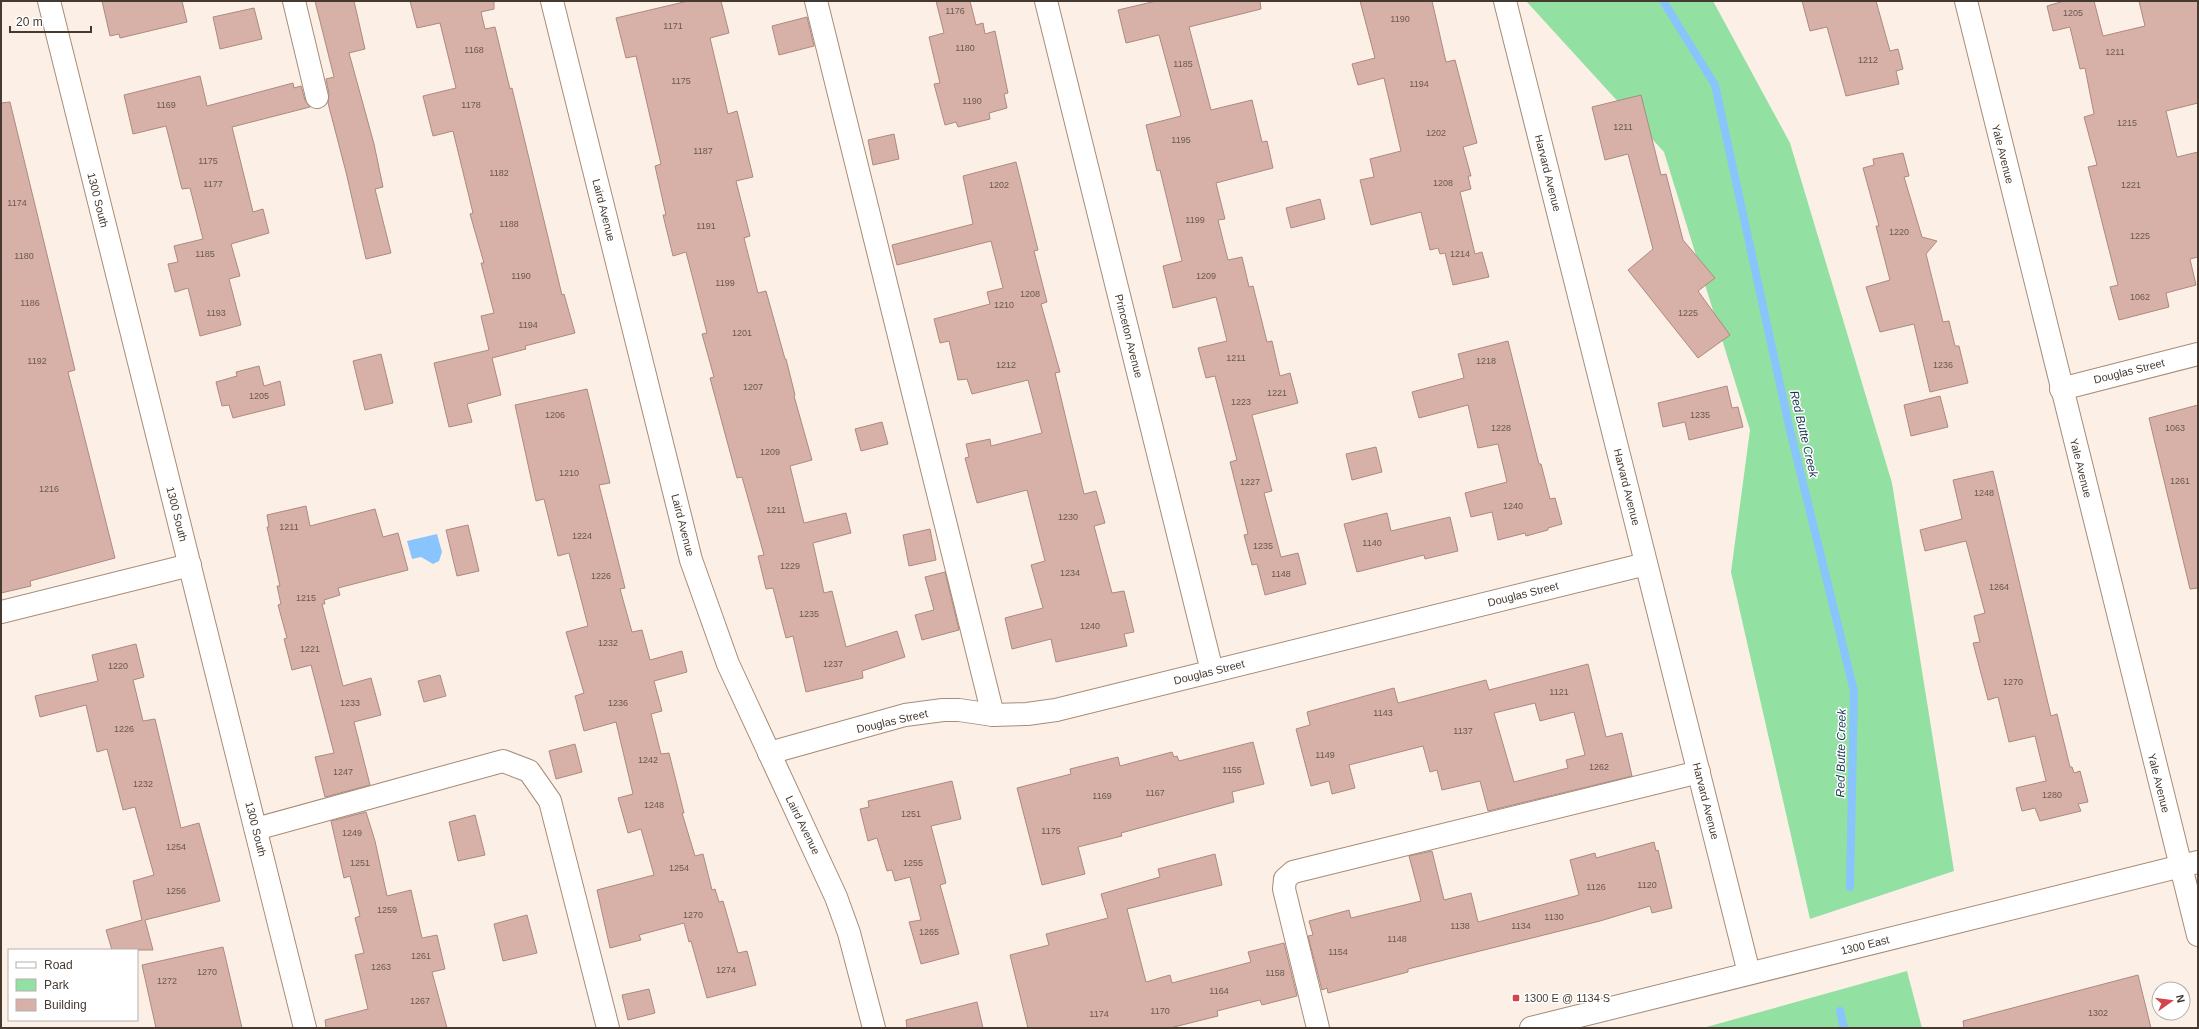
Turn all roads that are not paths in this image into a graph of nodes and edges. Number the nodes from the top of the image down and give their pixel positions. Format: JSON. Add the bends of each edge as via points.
{"nodes":[{"id":1,"x":49,"y":1,"type":"edge"},
{"id":2,"x":294,"y":1,"type":"edge"},
{"id":3,"x":552,"y":1,"type":"edge"},
{"id":4,"x":816,"y":1,"type":"edge"},
{"id":5,"x":1046,"y":1,"type":"edge"},
{"id":6,"x":1505,"y":1,"type":"edge"},
{"id":7,"x":1966,"y":1,"type":"edge"},
{"id":8,"x":317,"y":97,"type":"dead end"},
{"id":9,"x":2198,"y":354,"type":"edge"},
{"id":10,"x":2061,"y":389,"type":"junction"},
{"id":11,"x":190,"y":564,"type":"junction"},
{"id":12,"x":1646,"y":564,"type":"junction"},
{"id":13,"x":1,"y":612,"type":"edge"},
{"id":14,"x":1212,"y":671,"type":"junction"},
{"id":15,"x":994,"y":715,"type":"junction"},
{"id":16,"x":769,"y":753,"type":"junction"},
{"id":17,"x":1699,"y":772,"type":"junction"},
{"id":18,"x":256,"y":829,"type":"junction"},
{"id":19,"x":2189,"y":864,"type":"edge"},
{"id":20,"x":2198,"y":935,"type":"edge"},
{"id":21,"x":1749,"y":973,"type":"junction"},
{"id":22,"x":305,"y":1028,"type":"edge"},
{"id":23,"x":608,"y":1028,"type":"edge"},
{"id":24,"x":874,"y":1028,"type":"edge"},
{"id":25,"x":1318,"y":1028,"type":"edge"},
{"id":26,"x":1531,"y":1028,"type":"edge"}],
"edges":[{"from":1,"to":11,"type":"street","name":"1300 South"},
{"from":2,"to":8,"type":"street"},
{"from":3,"to":16,"type":"street","name":"Laird Avenue","via":[[691,560],[728,664]]},
{"from":4,"to":15,"type":"street"},
{"from":5,"to":14,"type":"street","name":"Princeton Avenue"},
{"from":6,"to":12,"type":"street","name":"Harvard Avenue"},
{"from":7,"to":10,"type":"street","name":"Yale Avenue"},
{"from":9,"to":10,"type":"street","name":"Douglas Street"},
{"from":10,"to":19,"type":"street","name":"Yale Avenue"},
{"from":11,"to":13,"type":"street"},
{"from":11,"to":18,"type":"street","name":"1300 South"},
{"from":12,"to":14,"type":"street","name":"Douglas Street"},
{"from":12,"to":17,"type":"street","name":"Harvard Avenue"},
{"from":14,"to":15,"type":"street","name":"Douglas Street","via":[[1056,710]]},
{"from":15,"to":16,"type":"street","name":"Douglas Street","via":[[959,710],[906,715]]},
{"from":16,"to":24,"type":"street","name":"Laird Avenue","via":[[836,897],[849,933]]},
{"from":17,"to":21,"type":"street","name":"Harvard Avenue"},
{"from":17,"to":25,"type":"street","via":[[1293,872],[1285,879],[1284,889]]},
{"from":18,"to":22,"type":"street","name":"1300 South"},
{"from":18,"to":23,"type":"street","via":[[503,761],[529,771],[550,801]]},
{"from":19,"to":20,"type":"street","name":"Yale Avenue"},
{"from":19,"to":21,"type":"street","name":"1300 East"},
{"from":21,"to":26,"type":"street","name":"1300 East"}]}
